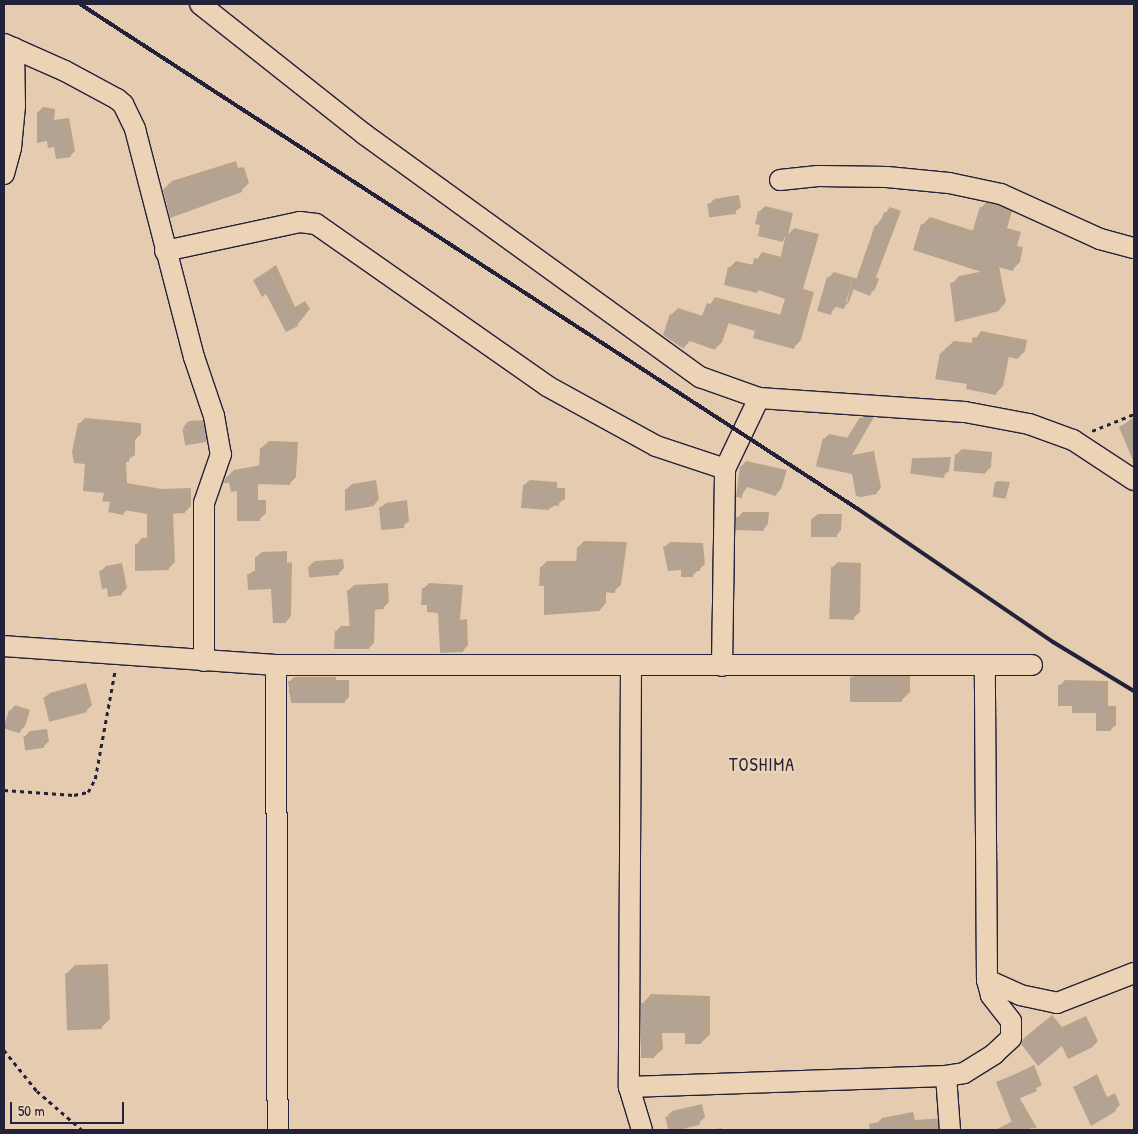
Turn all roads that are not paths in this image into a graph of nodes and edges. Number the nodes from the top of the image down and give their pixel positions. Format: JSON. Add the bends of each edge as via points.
{"nodes":[{"id":1,"x":200,"y":4,"type":"edge"},
{"id":2,"x":9,"y":46,"type":"edge"},
{"id":3,"x":4,"y":174,"type":"edge"},
{"id":4,"x":780,"y":180,"type":"dead end"},
{"id":5,"x":1134,"y":248,"type":"edge"},
{"id":6,"x":165,"y":251,"type":"junction"},
{"id":7,"x":759,"y":398,"type":"junction"},
{"id":8,"x":725,"y":469,"type":"junction"},
{"id":9,"x":1134,"y":480,"type":"edge"},
{"id":10,"x":4,"y":646,"type":"edge"},
{"id":11,"x":204,"y":660,"type":"junction"},
{"id":12,"x":1032,"y":664,"type":"dead end"},
{"id":13,"x":276,"y":665,"type":"junction"},
{"id":14,"x":985,"y":665,"type":"junction"},
{"id":15,"x":631,"y":666,"type":"junction"},
{"id":16,"x":722,"y":666,"type":"junction"},
{"id":17,"x":1134,"y":973,"type":"edge"},
{"id":18,"x":987,"y":980,"type":"junction"},
{"id":19,"x":946,"y":1076,"type":"junction"},
{"id":20,"x":629,"y":1087,"type":"junction"},
{"id":21,"x":278,"y":1130,"type":"edge"},
{"id":22,"x":642,"y":1130,"type":"edge"},
{"id":23,"x":950,"y":1130,"type":"edge"}],
"edges":[{"from":1,"to":7,"type":"street","via":[[364,134],[700,377]]},
{"from":2,"to":3,"type":"street","via":[[15,106],[11,148]]},
{"from":2,"to":6,"type":"street","via":[[65,70],[123,104],[148,171]]},
{"from":4,"to":5,"type":"street","via":[[818,176],[887,177],[949,183],[1002,194],[1100,239]]},
{"from":6,"to":8,"type":"street","via":[[300,222],[316,224],[547,386],[656,446]]},
{"from":6,"to":11,"type":"street","via":[[214,416],[221,454],[204,503]]},
{"from":7,"to":8,"type":"street"},
{"from":7,"to":9,"type":"street","via":[[965,412],[1029,424],[1073,440]]},
{"from":8,"to":16,"type":"street"},
{"from":10,"to":11,"type":"street"},
{"from":11,"to":13,"type":"street"},
{"from":12,"to":14,"type":"street"},
{"from":13,"to":15,"type":"street"},
{"from":13,"to":21,"type":"street"},
{"from":14,"to":16,"type":"street"},
{"from":14,"to":18,"type":"street"},
{"from":15,"to":16,"type":"street"},
{"from":15,"to":20,"type":"street"},
{"from":17,"to":18,"type":"street","via":[[1057,1003],[1020,994]]},
{"from":18,"to":19,"type":"street","via":[[991,994],[1011,1021],[1011,1038],[994,1054],[964,1073]]},
{"from":19,"to":20,"type":"street"},
{"from":19,"to":23,"type":"street"},
{"from":20,"to":22,"type":"street"}]}
